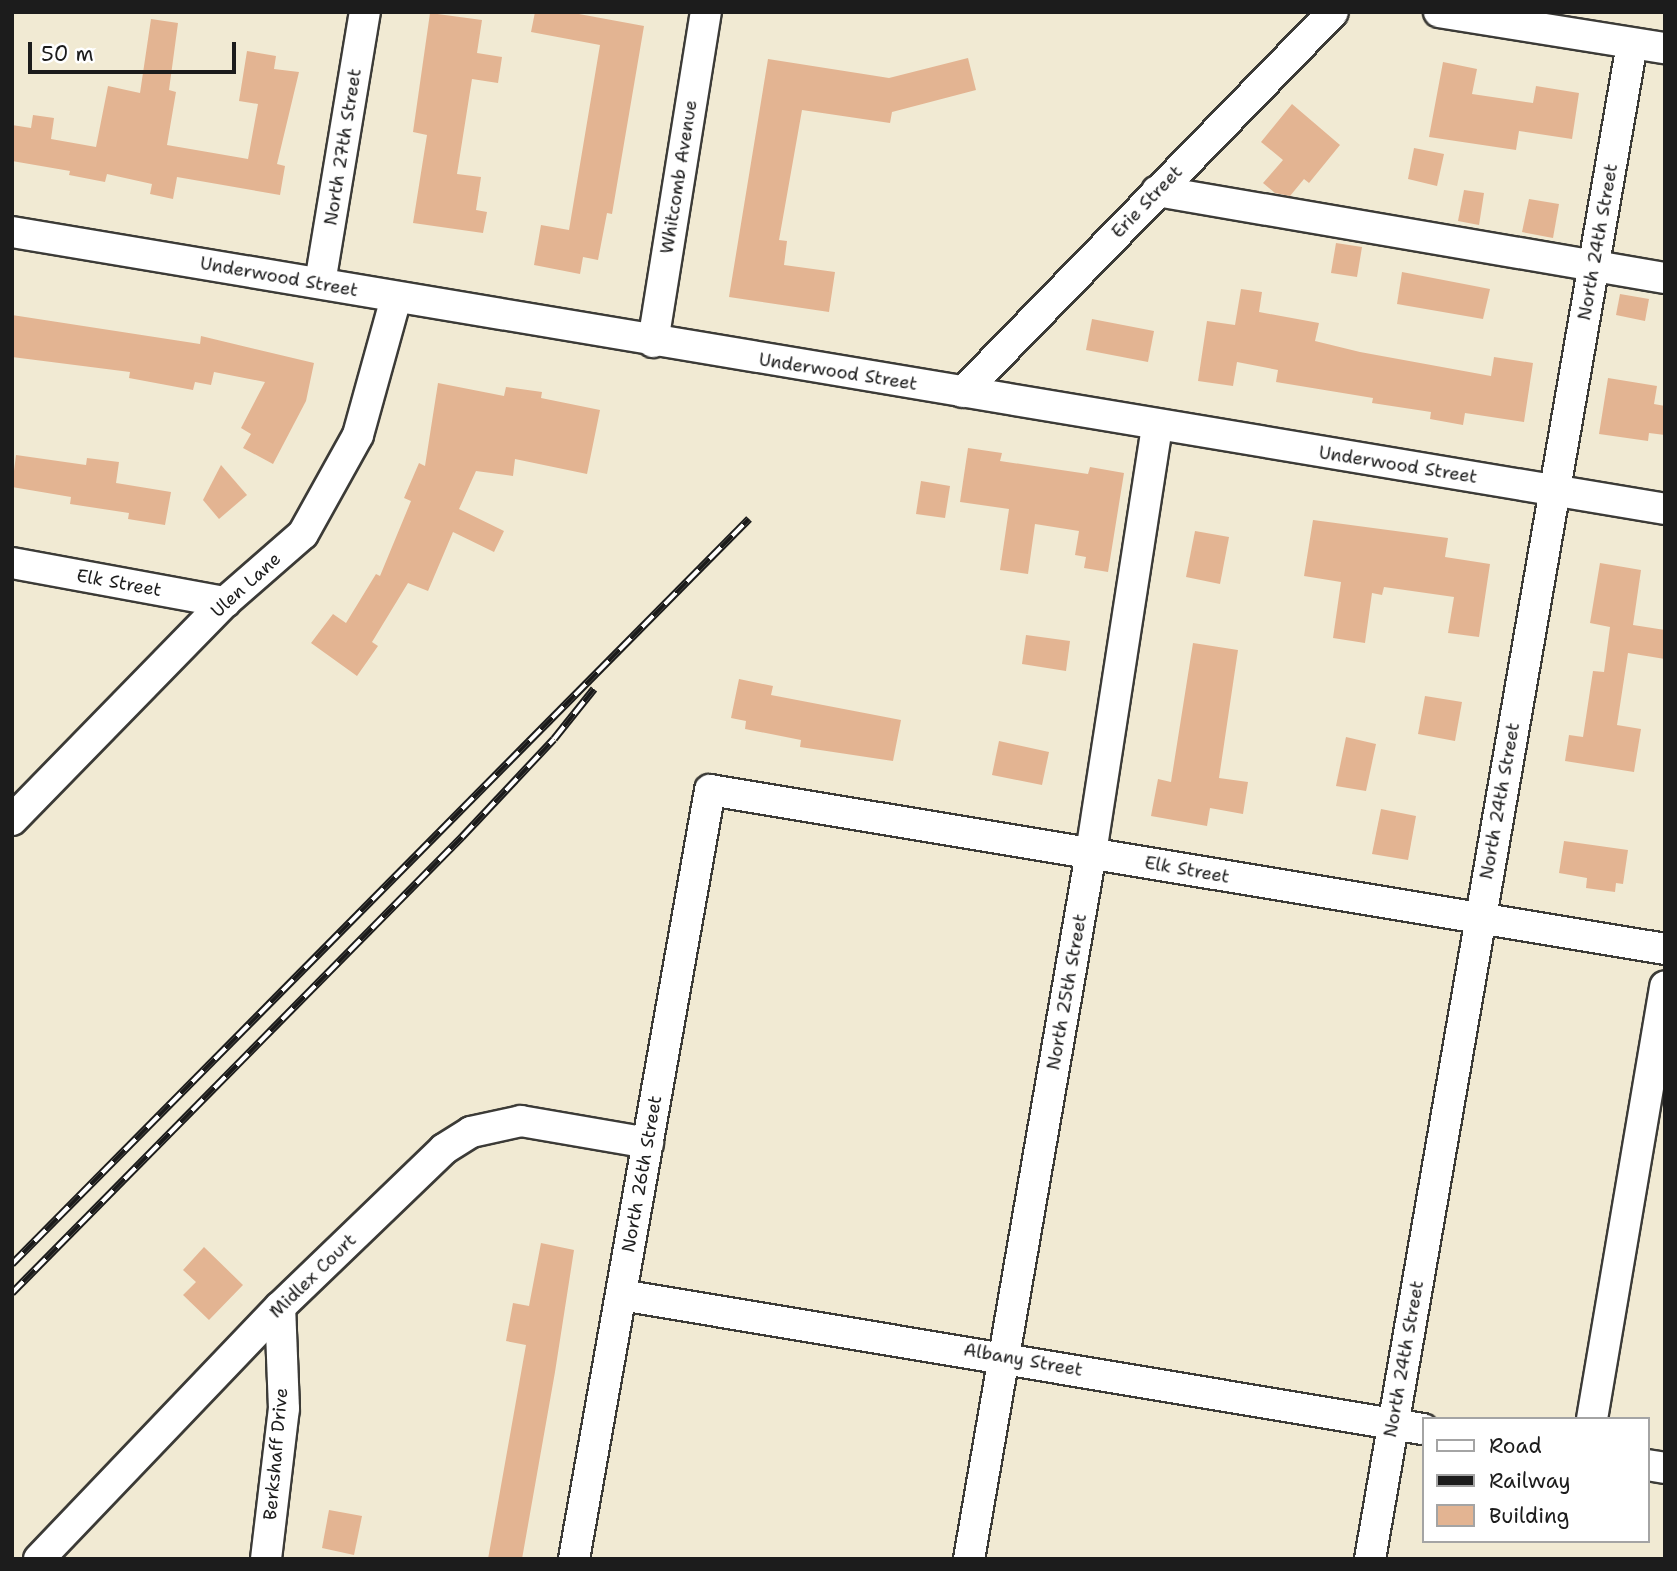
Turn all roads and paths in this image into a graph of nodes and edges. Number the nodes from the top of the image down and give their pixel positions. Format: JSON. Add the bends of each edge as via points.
{"nodes":[{"id":1,"x":365,"y":12,"type":"edge"},
{"id":2,"x":706,"y":12,"type":"edge"},
{"id":3,"x":1333,"y":12,"type":"edge"},
{"id":4,"x":1439,"y":12,"type":"edge"},
{"id":5,"x":1632,"y":43,"type":"junction"},
{"id":6,"x":1665,"y":48,"type":"edge"},
{"id":7,"x":1157,"y":191,"type":"junction"},
{"id":8,"x":12,"y":232,"type":"edge"},
{"id":9,"x":1594,"y":265,"type":"junction"},
{"id":10,"x":1665,"y":278,"type":"edge"},
{"id":11,"x":320,"y":283,"type":"junction"},
{"id":12,"x":396,"y":298,"type":"junction"},
{"id":13,"x":653,"y":342,"type":"junction"},
{"id":14,"x":963,"y":392,"type":"junction"},
{"id":15,"x":1157,"y":425,"type":"junction"},
{"id":16,"x":1555,"y":491,"type":"junction"},
{"id":17,"x":1665,"y":509,"type":"edge"},
{"id":18,"x":12,"y":563,"type":"edge"},
{"id":19,"x":225,"y":602,"type":"junction"},
{"id":20,"x":710,"y":790,"type":"joint"},
{"id":21,"x":12,"y":820,"type":"edge"},
{"id":22,"x":1091,"y":853,"type":"junction"},
{"id":23,"x":1479,"y":919,"type":"junction"},
{"id":24,"x":1665,"y":948,"type":"edge"},
{"id":25,"x":1665,"y":986,"type":"edge"},
{"id":26,"x":648,"y":1143,"type":"junction"},
{"id":27,"x":621,"y":1294,"type":"junction"},
{"id":28,"x":280,"y":1307,"type":"junction"},
{"id":29,"x":1004,"y":1357,"type":"junction"},
{"id":30,"x":1592,"y":1417,"type":"edge"},
{"id":31,"x":1393,"y":1424,"type":"junction"},
{"id":32,"x":1422,"y":1429,"type":"edge"},
{"id":33,"x":39,"y":1559,"type":"edge"},
{"id":34,"x":266,"y":1559,"type":"edge"},
{"id":35,"x":574,"y":1559,"type":"edge"},
{"id":36,"x":970,"y":1559,"type":"edge"},
{"id":37,"x":1370,"y":1559,"type":"edge"}],
"edges":[{"from":1,"to":11,"type":"street","name":"North 27th Street"},
{"from":2,"to":13,"type":"street","name":"Whitcomb Avenue"},
{"from":3,"to":7,"type":"street","name":"Erie Street"},
{"from":4,"to":5,"type":"street"},
{"from":5,"to":6,"type":"street"},
{"from":5,"to":9,"type":"street","name":"North 24th Street"},
{"from":7,"to":9,"type":"street"},
{"from":7,"to":14,"type":"street","name":"Erie Street"},
{"from":8,"to":11,"type":"street","name":"Underwood Street"},
{"from":9,"to":10,"type":"street"},
{"from":9,"to":16,"type":"street","name":"North 24th Street"},
{"from":11,"to":12,"type":"street","name":"Underwood Street"},
{"from":12,"to":13,"type":"street","name":"Underwood Street"},
{"from":12,"to":19,"type":"street","name":"Ulen Lane","via":[[358,435],[303,534]]},
{"from":13,"to":14,"type":"street","name":"Underwood Street"},
{"from":14,"to":15,"type":"street","name":"Underwood Street"},
{"from":15,"to":16,"type":"street","name":"Underwood Street"},
{"from":15,"to":22,"type":"street","name":"North 25th Street"},
{"from":16,"to":17,"type":"street","name":"Underwood Street"},
{"from":16,"to":23,"type":"street","name":"North 24th Street"},
{"from":18,"to":19,"type":"street","name":"Elk Street"},
{"from":19,"to":21,"type":"street","name":"Ulen Lane"},
{"from":20,"to":22,"type":"street","name":"Elk Street"},
{"from":20,"to":26,"type":"street","name":"North 26th Street"},
{"from":22,"to":23,"type":"street","name":"Elk Street"},
{"from":22,"to":29,"type":"street","name":"North 25th Street"},
{"from":23,"to":24,"type":"street","name":"Elk Street"},
{"from":23,"to":31,"type":"street","name":"North 24th Street"},
{"from":25,"to":30,"type":"street"},
{"from":26,"to":27,"type":"street","name":"North 26th Street"},
{"from":26,"to":28,"type":"street","name":"Midlex Court","via":[[521,1121],[471,1132],[444,1149]]},
{"from":27,"to":29,"type":"street","name":"Albany Street"},
{"from":27,"to":35,"type":"street","name":"North 26th Street"},
{"from":28,"to":33,"type":"street","name":"Midlex Court"},
{"from":28,"to":34,"type":"street","name":"Berkshaff Drive","via":[[284,1409]]},
{"from":29,"to":31,"type":"street","name":"Albany Street"},
{"from":29,"to":36,"type":"street","name":"North 25th Street"},
{"from":31,"to":32,"type":"street","name":"Albany Street"},
{"from":31,"to":37,"type":"street","name":"North 24th Street"}]}
